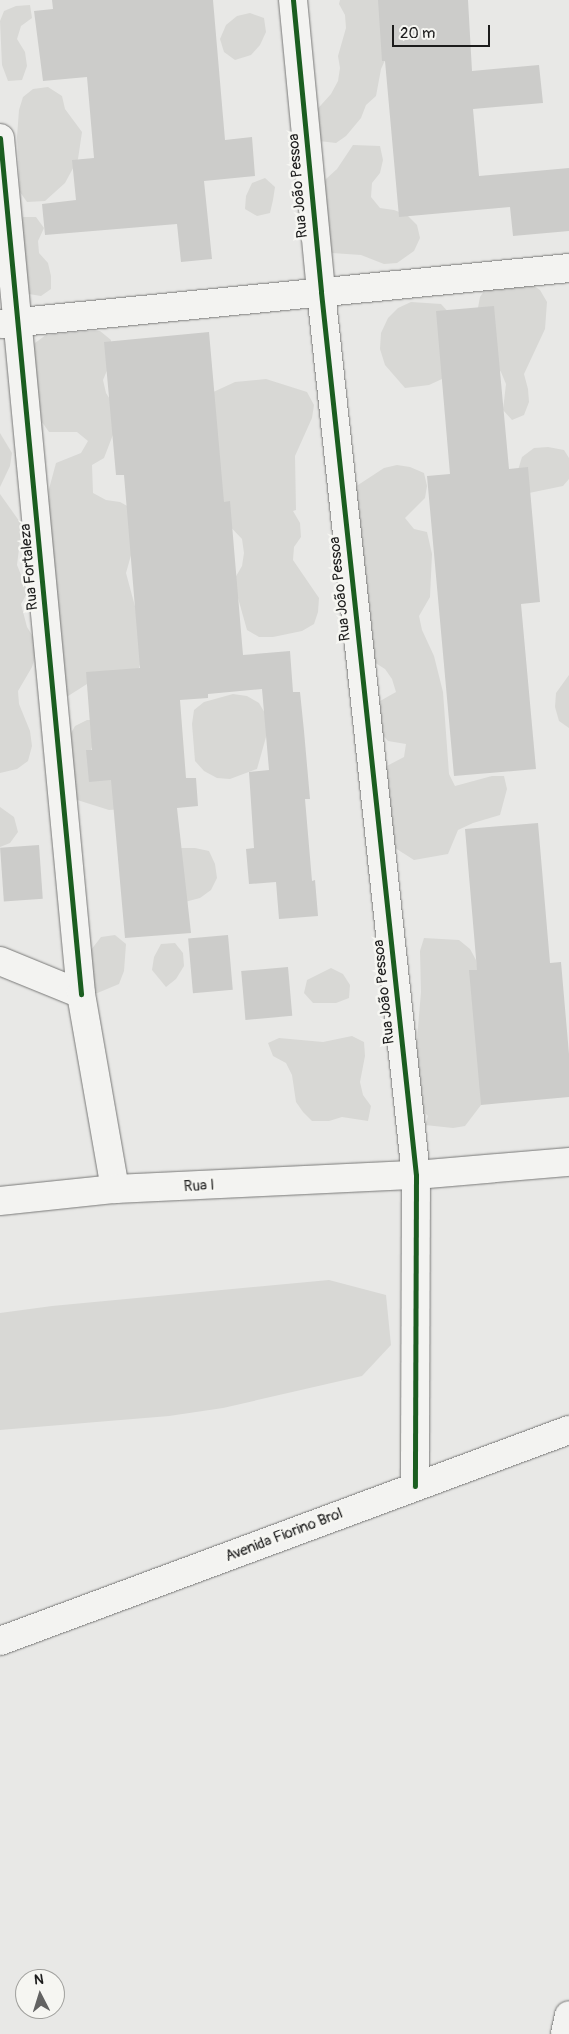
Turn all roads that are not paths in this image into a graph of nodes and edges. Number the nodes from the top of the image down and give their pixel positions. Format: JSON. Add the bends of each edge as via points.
{"nodes":[{"id":1,"x":293,"y":0,"type":"edge"},
{"id":2,"x":0,"y":138,"type":"edge"},
{"id":3,"x":569,"y":268,"type":"edge"},
{"id":4,"x":321,"y":292,"type":"junction"},
{"id":5,"x":10,"y":324,"type":"edge"},
{"id":6,"x":0,"y":961,"type":"edge"},
{"id":7,"x":81,"y":994,"type":"junction"},
{"id":8,"x":569,"y":1162,"type":"edge"},
{"id":9,"x":416,"y":1175,"type":"junction"},
{"id":10,"x":115,"y":1189,"type":"junction"},
{"id":11,"x":0,"y":1201,"type":"edge"},
{"id":12,"x":569,"y":1430,"type":"edge"},
{"id":13,"x":415,"y":1486,"type":"junction"},
{"id":14,"x":0,"y":1641,"type":"edge"},
{"id":15,"x":569,"y":2015,"type":"edge"},
{"id":16,"x":565,"y":2034,"type":"edge"}],
"edges":[{"from":1,"to":4,"type":"street","name":"Rua João Pessoa"},
{"from":2,"to":5,"type":"street","name":"Rua Fortaleza"},
{"from":3,"to":4,"type":"street"},
{"from":4,"to":5,"type":"street"},
{"from":4,"to":9,"type":"street","name":"Rua João Pessoa"},
{"from":5,"to":7,"type":"street","name":"Rua Fortaleza"},
{"from":6,"to":7,"type":"street"},
{"from":7,"to":10,"type":"street"},
{"from":8,"to":9,"type":"street","name":"Rua I"},
{"from":9,"to":10,"type":"street","name":"Rua I"},
{"from":9,"to":13,"type":"street","name":"Rua João Pessoa"},
{"from":10,"to":11,"type":"street","name":"Rua I"},
{"from":12,"to":13,"type":"street","name":"Avenida Fiorino Brol"},
{"from":13,"to":14,"type":"street","name":"Avenida Fiorino Brol"},
{"from":15,"to":16,"type":"street"}]}
